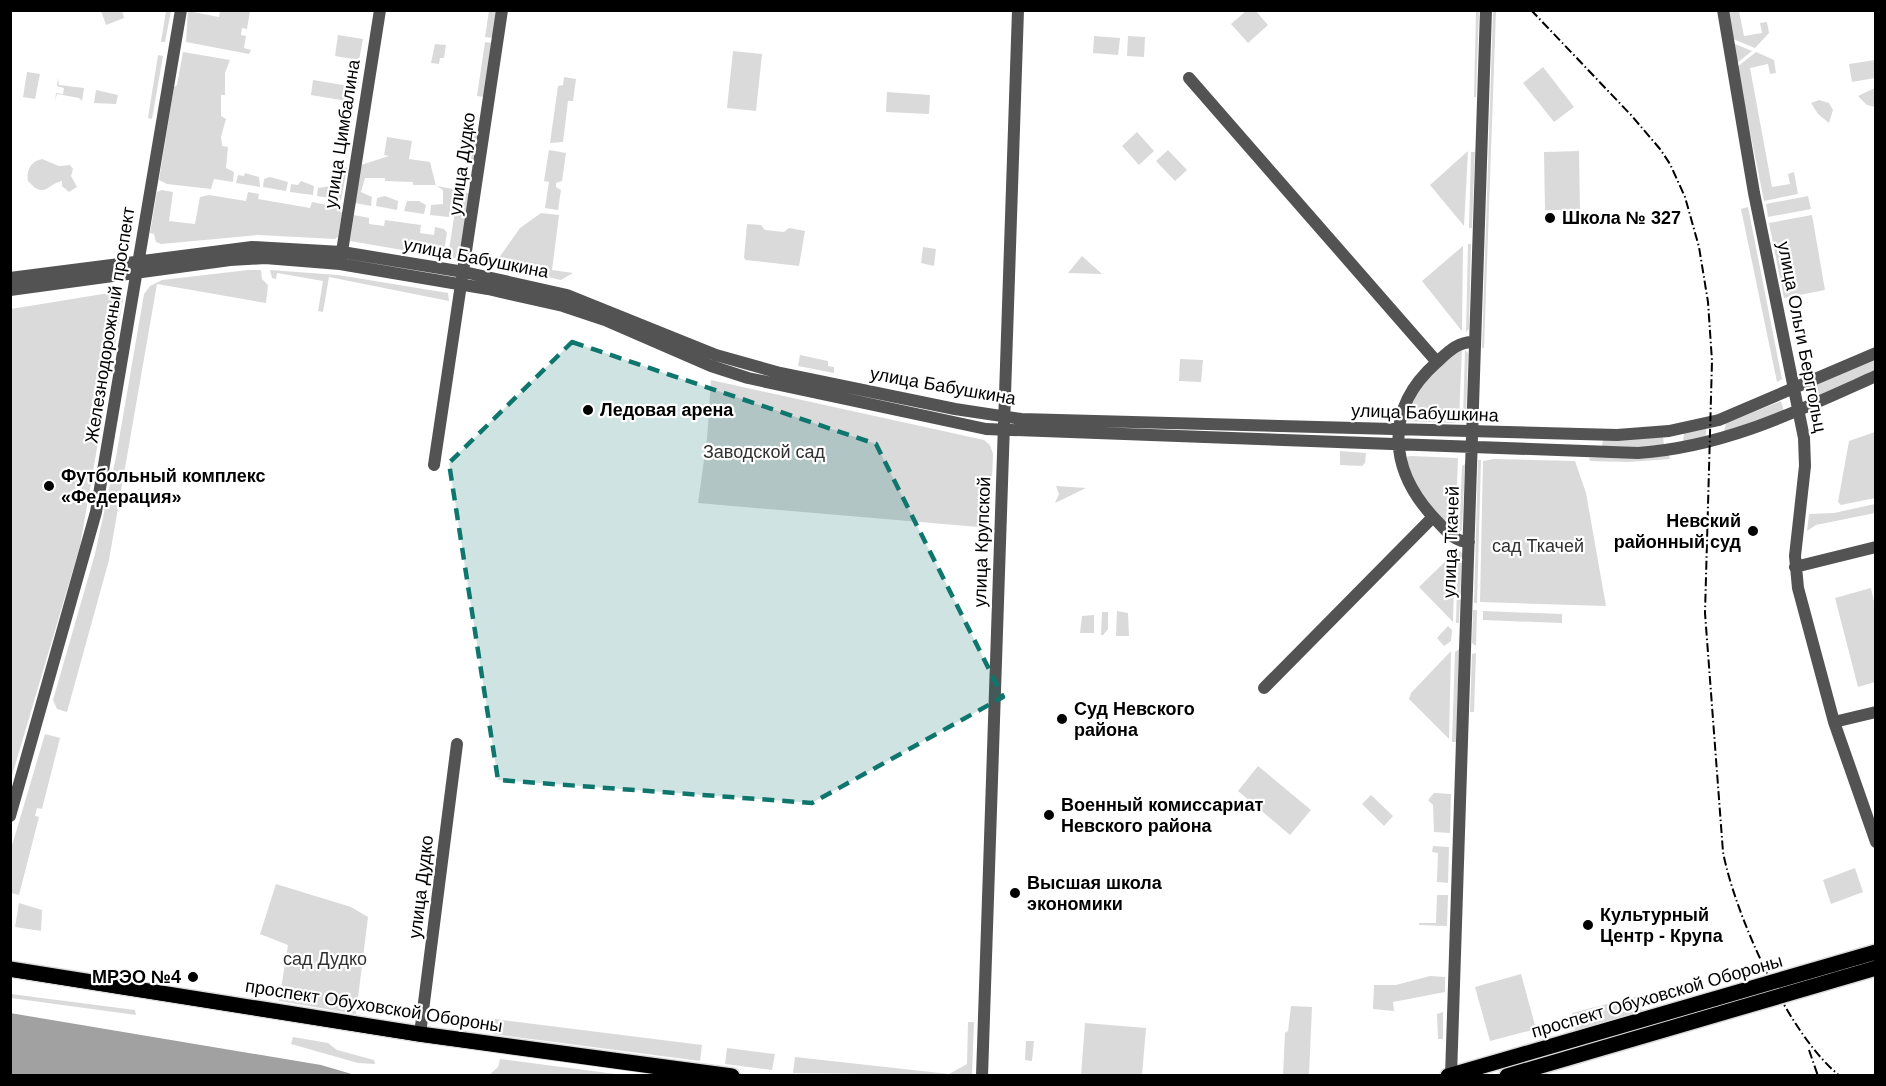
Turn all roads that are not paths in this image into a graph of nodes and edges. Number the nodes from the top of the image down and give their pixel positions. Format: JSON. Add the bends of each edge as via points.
{"nodes":[{"id":1,"x":181,"y":10,"type":"edge"},
{"id":2,"x":380,"y":10,"type":"edge"},
{"id":3,"x":502,"y":10,"type":"edge"},
{"id":4,"x":1018,"y":10,"type":"edge"},
{"id":5,"x":1486,"y":10,"type":"edge"},
{"id":6,"x":1723,"y":10,"type":"edge"},
{"id":7,"x":1189,"y":78,"type":"dead end"},
{"id":8,"x":341,"y":258,"type":"junction"},
{"id":9,"x":139,"y":260,"type":"junction"},
{"id":10,"x":137,"y":274,"type":"junction"},
{"id":11,"x":10,"y":278,"type":"edge"},
{"id":12,"x":463,"y":278,"type":"junction"},
{"id":13,"x":10,"y":290,"type":"edge"},
{"id":14,"x":1470,"y":342,"type":"junction"},
{"id":15,"x":1875,"y":353,"type":"edge"},
{"id":16,"x":1437,"y":362,"type":"junction"},
{"id":17,"x":1875,"y":376,"type":"edge"},
{"id":18,"x":1796,"y":389,"type":"junction"},
{"id":19,"x":1799,"y":410,"type":"junction"},
{"id":20,"x":1004,"y":418,"type":"junction"},
{"id":21,"x":1719,"y":420,"type":"junction"},
{"id":22,"x":1004,"y":431,"type":"junction"},
{"id":23,"x":1669,"y":431,"type":"junction"},
{"id":24,"x":1472,"y":433,"type":"junction"},
{"id":25,"x":1399,"y":437,"type":"junction"},
{"id":26,"x":1718,"y":440,"type":"junction"},
{"id":27,"x":1472,"y":447,"type":"junction"},
{"id":28,"x":1674,"y":450,"type":"junction"},
{"id":29,"x":434,"y":465,"type":"dead end"},
{"id":30,"x":1433,"y":517,"type":"junction"},
{"id":31,"x":1469,"y":542,"type":"junction"},
{"id":32,"x":1875,"y":547,"type":"edge"},
{"id":33,"x":1795,"y":567,"type":"junction"},
{"id":34,"x":1264,"y":688,"type":"dead end"},
{"id":35,"x":1875,"y":712,"type":"edge"},
{"id":36,"x":1834,"y":722,"type":"junction"},
{"id":37,"x":458,"y":744,"type":"dead end"},
{"id":38,"x":10,"y":816,"type":"edge"},
{"id":39,"x":1875,"y":842,"type":"edge"},
{"id":40,"x":1875,"y":952,"type":"edge"},
{"id":41,"x":1875,"y":968,"type":"edge"},
{"id":42,"x":10,"y":969,"type":"edge"},
{"id":43,"x":420,"y":1034,"type":"junction"},
{"id":44,"x":1450,"y":1075,"type":"edge"},
{"id":45,"x":732,"y":1076,"type":"edge"},
{"id":46,"x":982,"y":1076,"type":"edge"},
{"id":47,"x":1507,"y":1076,"type":"edge"}],
"edges":[{"from":1,"to":9,"type":"street","name":"Железнодорожный проспект"},
{"from":2,"to":8,"type":"street","name":"улица Цимбалина"},
{"from":3,"to":12,"type":"street","name":"улица Дудко"},
{"from":4,"to":20,"type":"street","name":"улица Крупской"},
{"from":5,"to":14,"type":"street","name":"улица Ткачей"},
{"from":6,"to":18,"type":"street","name":"улица Ольги Берггольц","via":[[1754,193]]},
{"from":7,"to":16,"type":"street"},
{"from":8,"to":9,"type":"street","name":"улица Бабушкина","via":[[252,247]]},
{"from":8,"to":10,"type":"street","name":"улица Бабушкина","via":[[253,258]]},
{"from":8,"to":12,"type":"street","name":"улица Бабушкина"},
{"from":9,"to":10,"type":"street","name":"Железнодорожный проспект"},
{"from":9,"to":11,"type":"street","name":"улица Бабушкина"},
{"from":10,"to":13,"type":"street","name":"улица Бабушкина"},
{"from":10,"to":38,"type":"street","name":"Железнодорожный проспект","via":[[88,548]]},
{"from":12,"to":20,"type":"street","name":"улица Бабушкина","via":[[567,295],[751,366]]},
{"from":12,"to":22,"type":"street","name":"улица Бабушкина","via":[[580,311],[748,378]]},
{"from":12,"to":29,"type":"street","name":"улица Дудко"},
{"from":14,"to":16,"type":"street"},
{"from":14,"to":24,"type":"street","name":"улица Ткачей"},
{"from":15,"to":18,"type":"street","name":"улица Бабушкина"},
{"from":16,"to":25,"type":"street","via":[[1409,394]]},
{"from":17,"to":19,"type":"street","name":"улица Бабушкина"},
{"from":18,"to":19,"type":"street","name":"улица Ольги Берггольц"},
{"from":18,"to":21,"type":"street","name":"улица Бабушкина"},
{"from":19,"to":26,"type":"street","name":"улица Бабушкина"},
{"from":19,"to":33,"type":"street","name":"улица Ольги Берггольц","via":[[1806,456]]},
{"from":20,"to":22,"type":"street","name":"улица Крупской"},
{"from":20,"to":25,"type":"street","name":"улица Бабушкина"},
{"from":21,"to":23,"type":"street","name":"улица Бабушкина"},
{"from":21,"to":26,"type":"street"},
{"from":22,"to":25,"type":"street","name":"улица Бабушкина"},
{"from":22,"to":46,"type":"street","name":"улица Крупской"},
{"from":23,"to":24,"type":"street","name":"улица Бабушкина","via":[[1607,435]]},
{"from":23,"to":28,"type":"street"},
{"from":24,"to":25,"type":"street","name":"улица Бабушкина"},
{"from":24,"to":27,"type":"street","name":"улица Ткачей"},
{"from":25,"to":27,"type":"street","name":"улица Бабушкина"},
{"from":25,"to":30,"type":"street","via":[[1400,461],[1409,484]]},
{"from":26,"to":28,"type":"street","name":"улица Бабушкина"},
{"from":27,"to":28,"type":"street","name":"улица Бабушкина","via":[[1609,453]]},
{"from":27,"to":31,"type":"street","name":"улица Ткачей"},
{"from":30,"to":31,"type":"street","via":[[1457,539]]},
{"from":30,"to":34,"type":"street"},
{"from":31,"to":44,"type":"street","name":"улица Ткачей"},
{"from":32,"to":33,"type":"street"},
{"from":33,"to":36,"type":"street","name":"улица Ольги Берггольц"},
{"from":35,"to":36,"type":"street"},
{"from":36,"to":39,"type":"street","name":"улица Ольги Берггольц"},
{"from":37,"to":43,"type":"street","name":"улица Дудко"},
{"from":40,"to":44,"type":"main road","name":"проспект Обуховской Обороны"},
{"from":41,"to":47,"type":"main road","name":"проспект Обуховской Обороны"},
{"from":42,"to":43,"type":"main road","name":"проспект Обуховской Обороны"},
{"from":43,"to":45,"type":"main road","name":"проспект Обуховской Обороны"}]}
